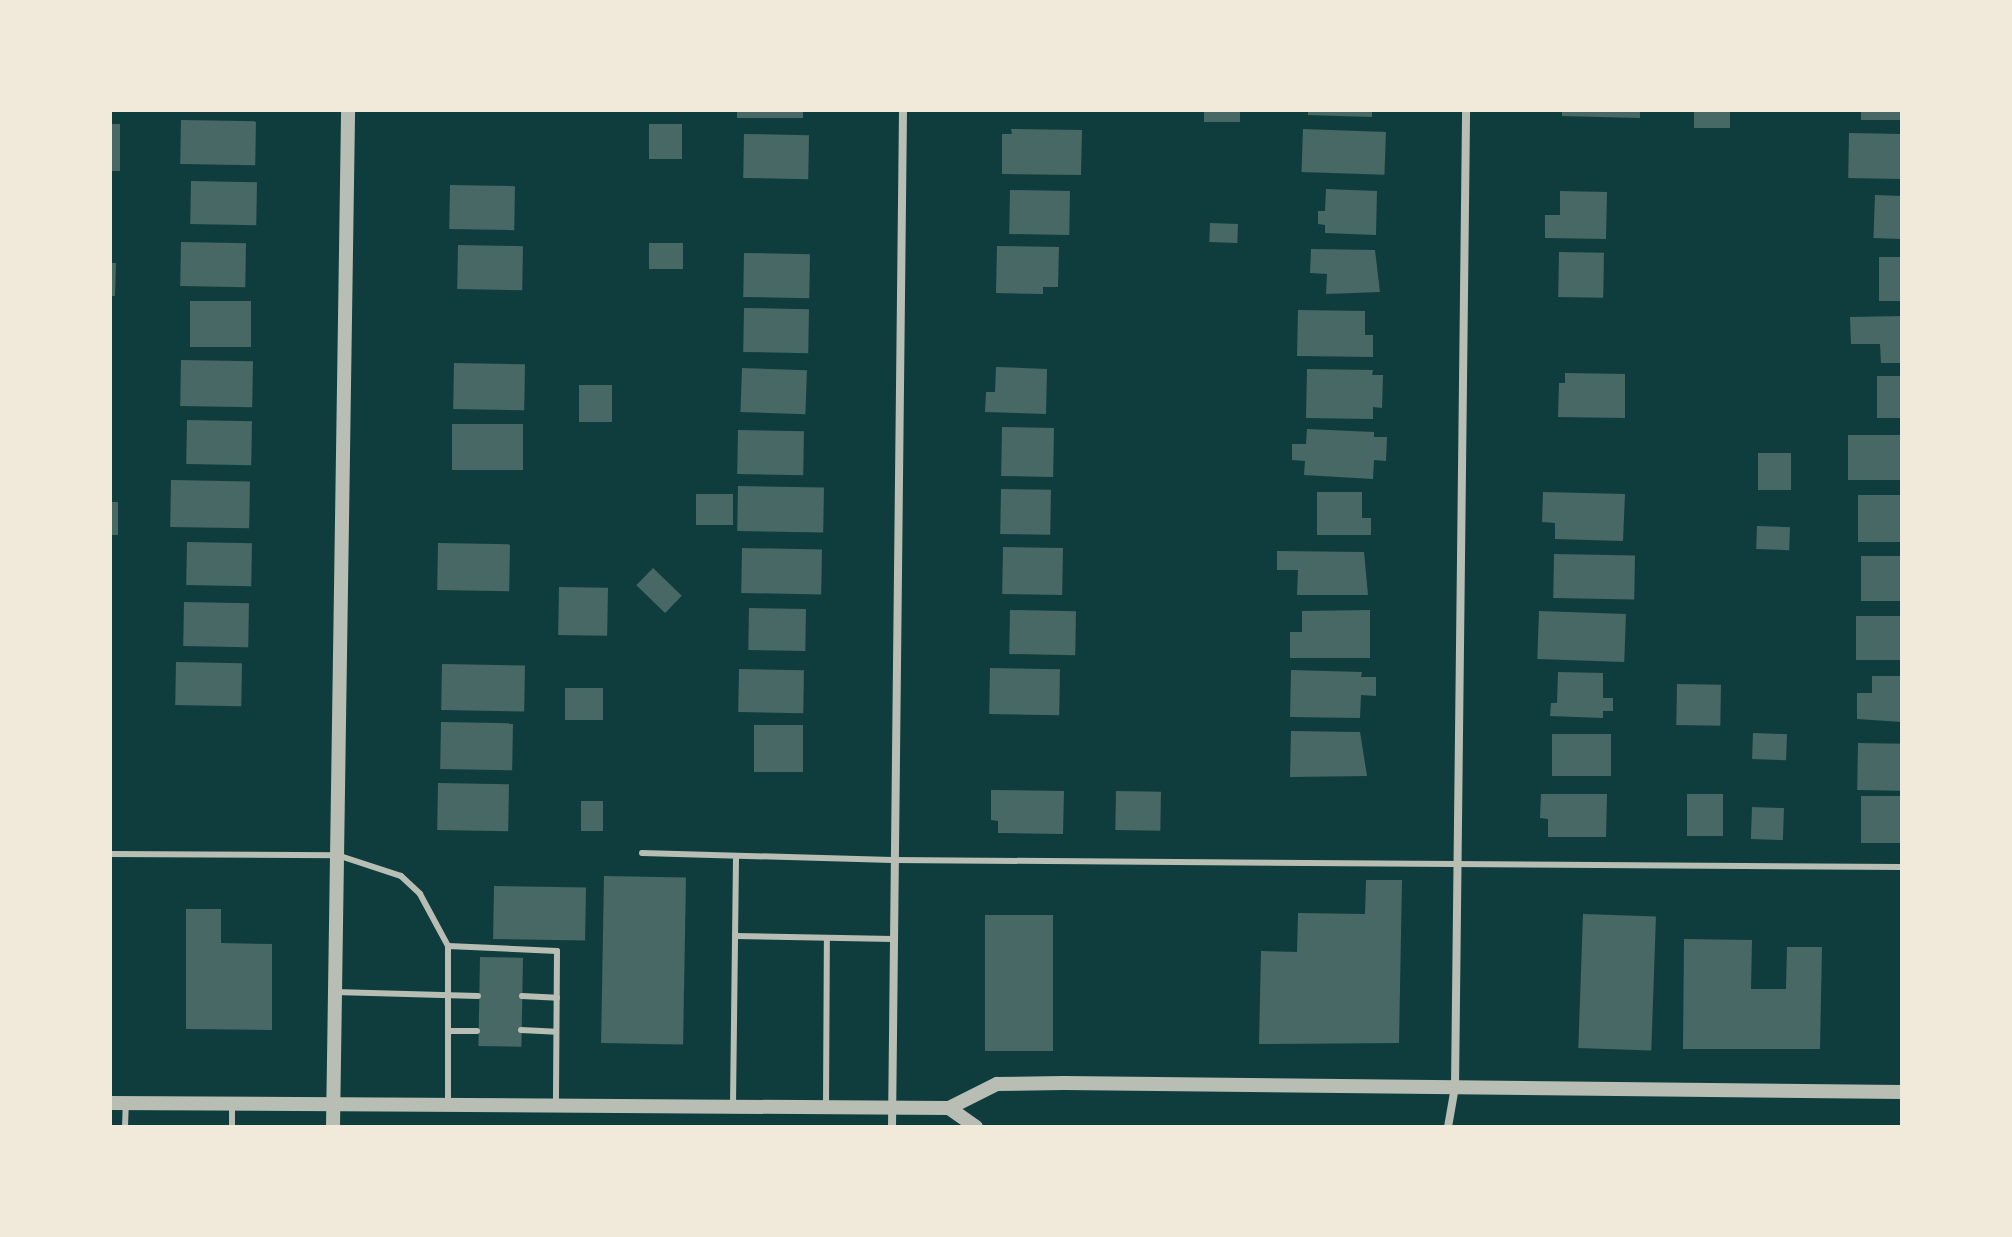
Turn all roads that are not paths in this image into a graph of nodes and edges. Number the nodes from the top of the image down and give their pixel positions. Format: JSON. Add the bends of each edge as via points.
{"nodes":[{"id":1,"x":348,"y":110,"type":"edge"},
{"id":2,"x":903,"y":110,"type":"edge"},
{"id":3,"x":1466,"y":110,"type":"edge"},
{"id":4,"x":642,"y":853,"type":"dead end"},
{"id":5,"x":110,"y":854,"type":"edge"},
{"id":6,"x":337,"y":855,"type":"junction"},
{"id":7,"x":736,"y":856,"type":"junction"},
{"id":8,"x":892,"y":860,"type":"junction"},
{"id":9,"x":1455,"y":864,"type":"junction"},
{"id":10,"x":1902,"y":867,"type":"edge"},
{"id":11,"x":735,"y":936,"type":"junction"},
{"id":12,"x":827,"y":938,"type":"junction"},
{"id":13,"x":893,"y":939,"type":"junction"},
{"id":14,"x":448,"y":946,"type":"junction"},
{"id":15,"x":335,"y":992,"type":"junction"},
{"id":16,"x":448,"y":994,"type":"junction"},
{"id":17,"x":478,"y":996,"type":"dead end"},
{"id":18,"x":522,"y":996,"type":"dead end"},
{"id":19,"x":557,"y":998,"type":"junction"},
{"id":20,"x":521,"y":1030,"type":"dead end"},
{"id":21,"x":448,"y":1031,"type":"junction"},
{"id":22,"x":477,"y":1031,"type":"dead end"},
{"id":23,"x":556,"y":1032,"type":"junction"},
{"id":24,"x":1455,"y":1087,"type":"junction"},
{"id":25,"x":1902,"y":1092,"type":"edge"},
{"id":26,"x":110,"y":1103,"type":"edge"},
{"id":27,"x":126,"y":1103,"type":"junction"},
{"id":28,"x":232,"y":1105,"type":"junction"},
{"id":29,"x":333,"y":1106,"type":"junction"},
{"id":30,"x":448,"y":1107,"type":"junction"},
{"id":31,"x":949,"y":1108,"type":"junction"},
{"id":32,"x":556,"y":1109,"type":"junction"},
{"id":33,"x":733,"y":1109,"type":"junction"},
{"id":34,"x":826,"y":1109,"type":"junction"},
{"id":35,"x":892,"y":1109,"type":"junction"},
{"id":36,"x":125,"y":1127,"type":"edge"},
{"id":37,"x":232,"y":1127,"type":"edge"},
{"id":38,"x":333,"y":1127,"type":"edge"},
{"id":39,"x":892,"y":1127,"type":"edge"},
{"id":40,"x":976,"y":1127,"type":"edge"},
{"id":41,"x":1448,"y":1127,"type":"edge"}],
"edges":[{"from":1,"to":6,"type":"street"},
{"from":2,"to":8,"type":"street"},
{"from":3,"to":9,"type":"street"},
{"from":4,"to":7,"type":"lane"},
{"from":5,"to":6,"type":"lane"},
{"from":6,"to":14,"type":"lane","via":[[401,876],[420,894]]},
{"from":6,"to":15,"type":"street"},
{"from":7,"to":8,"type":"lane"},
{"from":7,"to":11,"type":"lane"},
{"from":8,"to":9,"type":"lane"},
{"from":8,"to":13,"type":"street"},
{"from":9,"to":10,"type":"lane"},
{"from":9,"to":24,"type":"street"},
{"from":11,"to":12,"type":"lane"},
{"from":11,"to":33,"type":"lane"},
{"from":12,"to":13,"type":"lane"},
{"from":12,"to":34,"type":"lane"},
{"from":13,"to":35,"type":"street"},
{"from":14,"to":16,"type":"lane"},
{"from":14,"to":19,"type":"lane","via":[[557,951]]},
{"from":15,"to":16,"type":"lane"},
{"from":15,"to":29,"type":"street"},
{"from":16,"to":17,"type":"lane"},
{"from":16,"to":21,"type":"lane"},
{"from":18,"to":19,"type":"lane"},
{"from":19,"to":23,"type":"lane"},
{"from":20,"to":23,"type":"lane"},
{"from":21,"to":22,"type":"lane"},
{"from":21,"to":30,"type":"lane"},
{"from":23,"to":32,"type":"lane"},
{"from":24,"to":25,"type":"street"},
{"from":24,"to":31,"type":"street","via":[[997,1084]]},
{"from":24,"to":41,"type":"street"},
{"from":26,"to":27,"type":"street"},
{"from":27,"to":28,"type":"street"},
{"from":27,"to":36,"type":"lane"},
{"from":28,"to":29,"type":"street"},
{"from":28,"to":37,"type":"lane"},
{"from":29,"to":30,"type":"street"},
{"from":29,"to":38,"type":"street"},
{"from":30,"to":32,"type":"street"},
{"from":31,"to":35,"type":"street"},
{"from":31,"to":40,"type":"street"},
{"from":32,"to":33,"type":"street"},
{"from":33,"to":34,"type":"street"},
{"from":34,"to":35,"type":"street"},
{"from":35,"to":39,"type":"street"}]}
